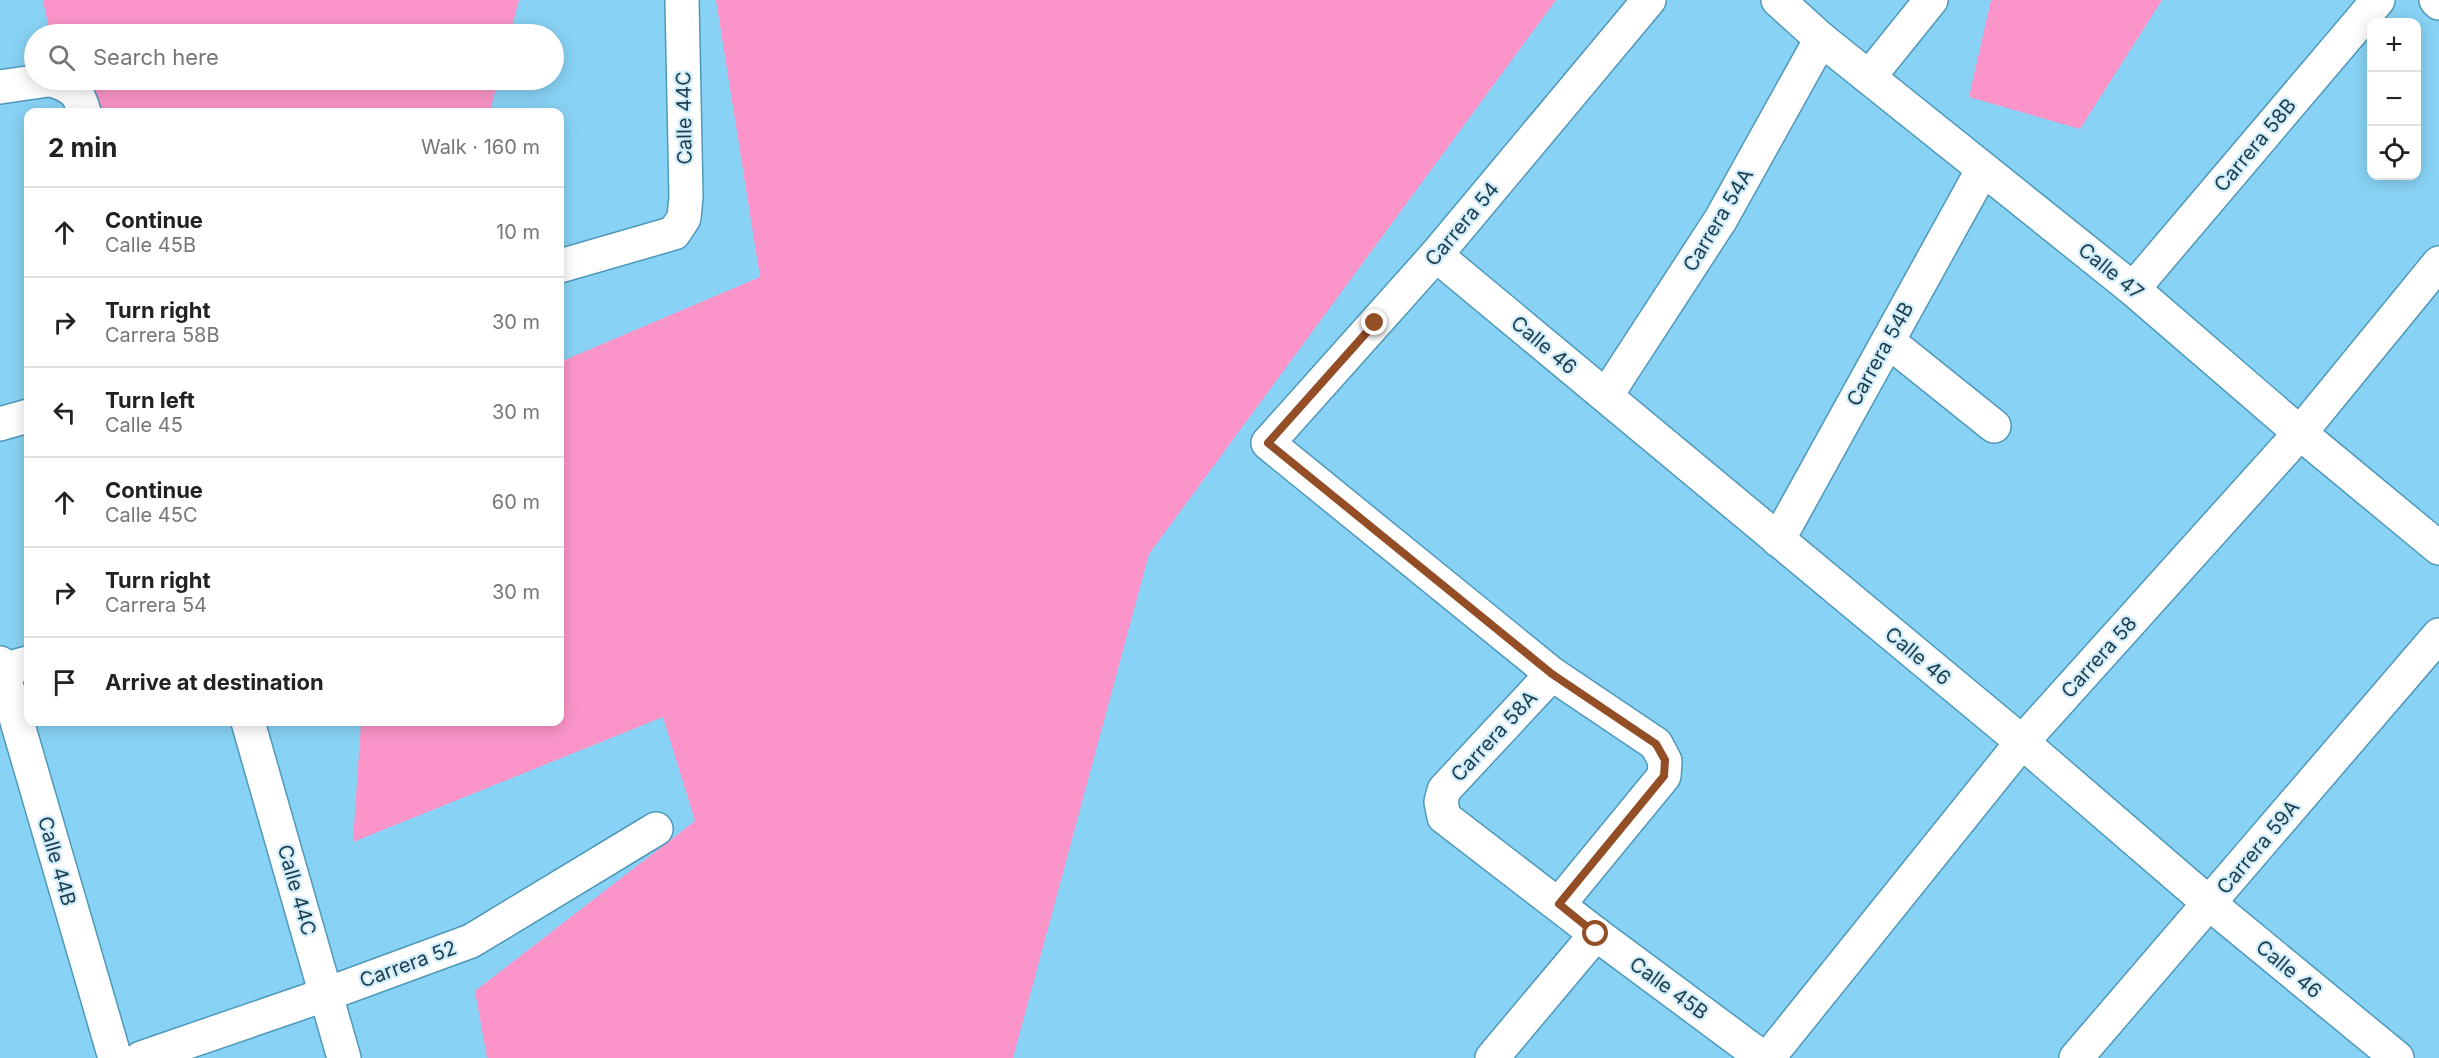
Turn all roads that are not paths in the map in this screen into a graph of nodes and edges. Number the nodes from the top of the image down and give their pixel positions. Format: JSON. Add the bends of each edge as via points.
{"nodes":[{"id":1,"x":682,"y":0,"type":"edge"},
{"id":2,"x":1649,"y":0,"type":"edge"},
{"id":3,"x":1778,"y":0,"type":"edge"},
{"id":4,"x":1931,"y":0,"type":"edge"},
{"id":5,"x":2378,"y":0,"type":"edge"},
{"id":6,"x":1821,"y":39,"type":"junction"},
{"id":7,"x":1869,"y":77,"type":"junction"},
{"id":8,"x":24,"y":84,"type":"edge"},
{"id":9,"x":0,"y":87,"type":"edge"},
{"id":10,"x":69,"y":90,"type":"edge"},
{"id":11,"x":83,"y":108,"type":"edge"},
{"id":12,"x":1983,"y":169,"type":"junction"},
{"id":13,"x":1437,"y":255,"type":"junction"},
{"id":14,"x":2439,"y":263,"type":"edge"},
{"id":15,"x":564,"y":265,"type":"edge"},
{"id":16,"x":2133,"y":289,"type":"junction"},
{"id":17,"x":1888,"y":341,"type":"junction"},
{"id":18,"x":1606,"y":396,"type":"junction"},
{"id":19,"x":24,"y":417,"type":"edge"},
{"id":20,"x":0,"y":424,"type":"edge"},
{"id":21,"x":1994,"y":426,"type":"dead end"},
{"id":22,"x":2300,"y":433,"type":"junction"},
{"id":23,"x":1778,"y":540,"type":"junction"},
{"id":24,"x":2439,"y":548,"type":"edge"},
{"id":25,"x":2439,"y":635,"type":"edge"},
{"id":26,"x":10,"y":665,"type":"edge"},
{"id":27,"x":1552,"y":674,"type":"junction"},
{"id":28,"x":24,"y":717,"type":"edge"},
{"id":29,"x":26,"y":726,"type":"edge"},
{"id":30,"x":249,"y":726,"type":"edge"},
{"id":31,"x":2022,"y":742,"type":"junction"},
{"id":32,"x":1441,"y":802,"type":"joint"},
{"id":33,"x":656,"y":829,"type":"dead end"},
{"id":34,"x":1559,"y":904,"type":"junction"},
{"id":35,"x":2210,"y":904,"type":"junction"},
{"id":36,"x":1596,"y":934,"type":"junction"},
{"id":37,"x":327,"y":994,"type":"junction"},
{"id":38,"x":2086,"y":1054,"type":"edge"},
{"id":39,"x":115,"y":1058,"type":"edge"},
{"id":40,"x":141,"y":1058,"type":"edge"},
{"id":41,"x":344,"y":1058,"type":"edge"},
{"id":42,"x":1492,"y":1058,"type":"edge"},
{"id":43,"x":1763,"y":1058,"type":"edge"},
{"id":44,"x":1768,"y":1058,"type":"edge"},
{"id":45,"x":2397,"y":1058,"type":"edge"}],
"edges":[{"from":1,"to":15,"type":"street","name":"Calle 44C","via":[[684,218],[674,233]]},
{"from":2,"to":13,"type":"street","name":"Carrera 54"},
{"from":3,"to":6,"type":"street","name":"Calle 47"},
{"from":4,"to":7,"type":"street"},
{"from":5,"to":16,"type":"street","name":"Carrera 58B"},
{"from":6,"to":7,"type":"street","name":"Calle 47"},
{"from":6,"to":18,"type":"street","name":"Carrera 54A","via":[[1721,219]]},
{"from":7,"to":12,"type":"street","name":"Calle 47"},
{"from":8,"to":9,"type":"street"},
{"from":10,"to":11,"type":"street","via":[[80,97]]},
{"from":12,"to":16,"type":"street","name":"Calle 47"},
{"from":12,"to":17,"type":"street","name":"Carrera 54B"},
{"from":13,"to":18,"type":"street","name":"Calle 46"},
{"from":13,"to":27,"type":"street","name":"Carrera 54","via":[[1268,443]]},
{"from":14,"to":22,"type":"street","name":"Carrera 58"},
{"from":16,"to":22,"type":"street","name":"Calle 47"},
{"from":17,"to":21,"type":"street"},
{"from":17,"to":23,"type":"street","name":"Carrera 54B"},
{"from":18,"to":23,"type":"street","name":"Calle 46"},
{"from":19,"to":20,"type":"street"},
{"from":22,"to":24,"type":"street","name":"Calle 47"},
{"from":22,"to":31,"type":"street","name":"Carrera 58"},
{"from":23,"to":31,"type":"street","name":"Calle 46"},
{"from":25,"to":35,"type":"street","name":"Carrera 59A"},
{"from":26,"to":28,"type":"street","name":"Calle 44B"},
{"from":27,"to":32,"type":"street","name":"Carrera 58A","via":[[1444,790]]},
{"from":27,"to":34,"type":"street","via":[[1656,744],[1665,760],[1664,776]]},
{"from":29,"to":39,"type":"street","name":"Calle 44B"},
{"from":30,"to":37,"type":"street","name":"Calle 44C"},
{"from":31,"to":35,"type":"street","name":"Calle 46"},
{"from":31,"to":44,"type":"street","name":"Carrera 58"},
{"from":32,"to":34,"type":"street","name":"Calle 45B","via":[[1444,817]]},
{"from":33,"to":37,"type":"street","name":"Carrera 52","via":[[471,941]]},
{"from":34,"to":36,"type":"street","name":"Calle 45B"},
{"from":35,"to":38,"type":"street","name":"Carrera 59A"},
{"from":35,"to":45,"type":"street","name":"Calle 46"},
{"from":36,"to":42,"type":"street"},
{"from":36,"to":43,"type":"street","name":"Calle 45B"},
{"from":37,"to":40,"type":"street","name":"Carrera 52"},
{"from":37,"to":41,"type":"street","name":"Calle 44C"}]}
